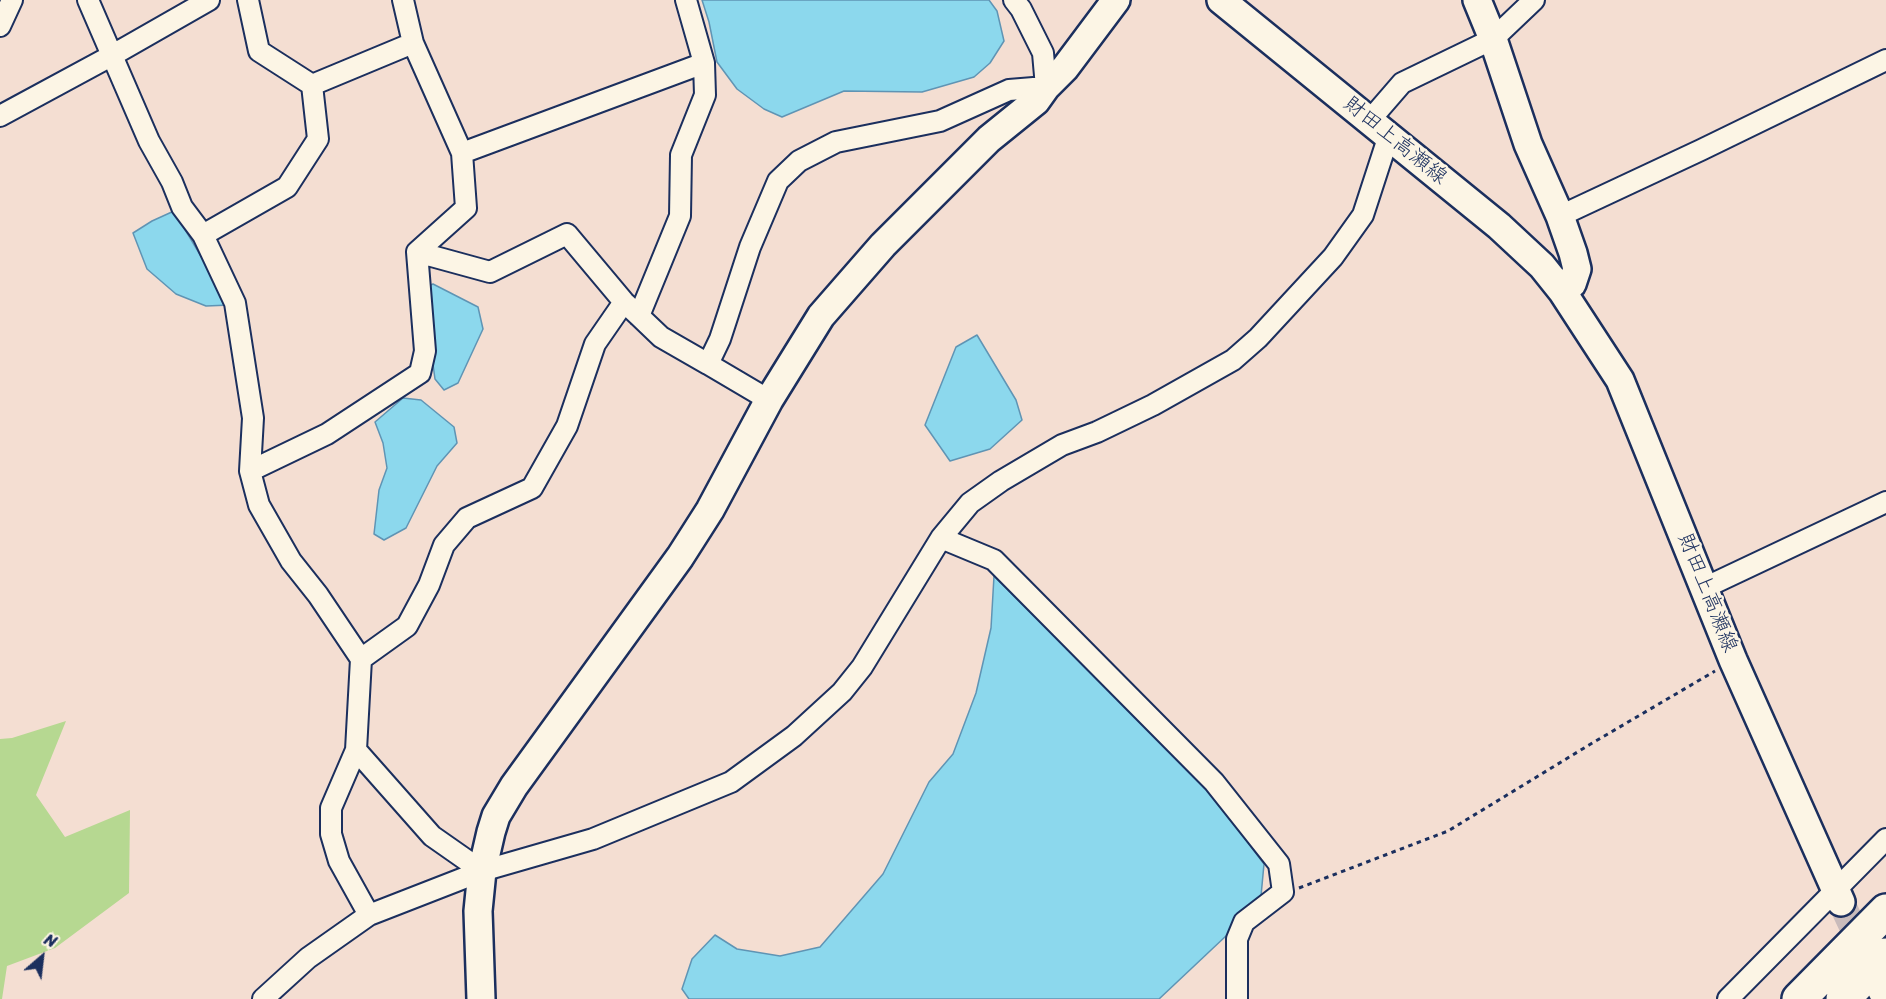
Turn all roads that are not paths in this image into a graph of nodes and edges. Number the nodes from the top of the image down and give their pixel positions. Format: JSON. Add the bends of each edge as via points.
{"nodes":[{"id":1,"x":12,"y":0,"type":"edge"},
{"id":2,"x":88,"y":0,"type":"edge"},
{"id":3,"x":209,"y":0,"type":"edge"},
{"id":4,"x":248,"y":0,"type":"edge"},
{"id":5,"x":403,"y":0,"type":"edge"},
{"id":6,"x":686,"y":0,"type":"edge"},
{"id":7,"x":1014,"y":0,"type":"edge"},
{"id":8,"x":1116,"y":0,"type":"edge"},
{"id":9,"x":1221,"y":0,"type":"edge"},
{"id":10,"x":1477,"y":0,"type":"edge"},
{"id":11,"x":1534,"y":0,"type":"edge"},
{"id":12,"x":0,"y":26,"type":"edge"},
{"id":13,"x":1493,"y":39,"type":"junction"},
{"id":14,"x":413,"y":43,"type":"junction"},
{"id":15,"x":111,"y":56,"type":"junction"},
{"id":16,"x":1886,"y":60,"type":"edge"},
{"id":17,"x":704,"y":63,"type":"junction"},
{"id":18,"x":312,"y":85,"type":"junction"},
{"id":19,"x":1046,"y":87,"type":"junction"},
{"id":20,"x":0,"y":116,"type":"edge"},
{"id":21,"x":1379,"y":127,"type":"junction"},
{"id":22,"x":462,"y":153,"type":"junction"},
{"id":23,"x":1560,"y":216,"type":"junction"},
{"id":24,"x":203,"y":235,"type":"junction"},
{"id":25,"x":417,"y":252,"type":"junction"},
{"id":26,"x":1562,"y":291,"type":"junction"},
{"id":27,"x":624,"y":302,"type":"junction"},
{"id":28,"x":639,"y":316,"type":"junction"},
{"id":29,"x":708,"y":364,"type":"junction"},
{"id":30,"x":769,"y":400,"type":"junction"},
{"id":31,"x":250,"y":471,"type":"junction"},
{"id":32,"x":1886,"y":502,"type":"edge"},
{"id":33,"x":941,"y":538,"type":"junction"},
{"id":34,"x":1704,"y":588,"type":"junction"},
{"id":35,"x":361,"y":658,"type":"junction"},
{"id":36,"x":356,"y":750,"type":"junction"},
{"id":37,"x":1886,"y":839,"type":"edge"},
{"id":38,"x":482,"y":871,"type":"junction"},
{"id":39,"x":1839,"y":896,"type":"junction"},
{"id":40,"x":1886,"y":911,"type":"edge"},
{"id":41,"x":369,"y":915,"type":"junction"},
{"id":42,"x":1886,"y":955,"type":"edge"},
{"id":43,"x":263,"y":999,"type":"edge"},
{"id":44,"x":481,"y":999,"type":"edge"},
{"id":45,"x":1237,"y":999,"type":"edge"},
{"id":46,"x":1728,"y":999,"type":"edge"},
{"id":47,"x":1799,"y":999,"type":"edge"},
{"id":48,"x":1843,"y":999,"type":"edge"}],
"edges":[{"from":1,"to":12,"type":"street"},
{"from":2,"to":15,"type":"street"},
{"from":3,"to":15,"type":"street"},
{"from":4,"to":18,"type":"street","via":[[259,51]]},
{"from":5,"to":14,"type":"street"},
{"from":6,"to":17,"type":"street"},
{"from":7,"to":19,"type":"street","via":[[1042,53]]},
{"from":8,"to":19,"type":"main road"},
{"from":9,"to":21,"type":"main road","name":"財田上高瀬線"},
{"from":10,"to":13,"type":"main road"},
{"from":11,"to":13,"type":"street"},
{"from":13,"to":21,"type":"street","via":[[1401,83]]},
{"from":13,"to":23,"type":"main road","via":[[1528,144]]},
{"from":14,"to":18,"type":"street"},
{"from":14,"to":22,"type":"street"},
{"from":15,"to":20,"type":"street"},
{"from":15,"to":24,"type":"street","via":[[148,141],[182,207]]},
{"from":16,"to":23,"type":"street"},
{"from":17,"to":22,"type":"street"},
{"from":17,"to":28,"type":"street","via":[[705,95],[681,155],[680,216]]},
{"from":18,"to":24,"type":"street","via":[[318,139],[288,187]]},
{"from":19,"to":29,"type":"street","via":[[1009,90],[940,121],[836,142],[799,161],[778,181]]},
{"from":19,"to":30,"type":"main road","via":[[1036,101],[989,139],[851,280],[821,316]]},
{"from":21,"to":26,"type":"main road","name":"財田上高瀬線","via":[[1499,226],[1542,266]]},
{"from":21,"to":33,"type":"street","via":[[1363,215],[1333,257],[1258,338],[1233,360],[1153,405],[1062,445],[1001,481],[970,503]]},
{"from":22,"to":25,"type":"street","via":[[466,208]]},
{"from":23,"to":26,"type":"main road","via":[[1577,269],[1572,284]]},
{"from":24,"to":31,"type":"street","via":[[235,303],[253,418]]},
{"from":25,"to":27,"type":"street","via":[[490,272],[567,234]]},
{"from":25,"to":31,"type":"street","via":[[425,351],[420,373],[327,434]]},
{"from":26,"to":34,"type":"main road","name":"財田上高瀬線","via":[[1620,380]]},
{"from":27,"to":28,"type":"street"},
{"from":27,"to":35,"type":"street","via":[[595,344],[567,426],[532,488],[467,518],[444,545],[407,626]]},
{"from":28,"to":29,"type":"street","via":[[662,337]]},
{"from":29,"to":30,"type":"street"},
{"from":30,"to":38,"type":"main road","via":[[680,557],[514,786],[496,816]]},
{"from":31,"to":35,"type":"street","via":[[259,505],[291,561]]},
{"from":32,"to":34,"type":"street"},
{"from":33,"to":38,"type":"street","via":[[862,667],[842,692],[794,736],[731,782],[592,838]]},
{"from":33,"to":45,"type":"street","via":[[993,560],[1214,782],[1280,864],[1283,892],[1244,922],[1236,939]]},
{"from":34,"to":39,"type":"main road","name":"財田上高瀬線"},
{"from":35,"to":36,"type":"street"},
{"from":36,"to":38,"type":"street","via":[[432,836]]},
{"from":36,"to":41,"type":"street","via":[[331,808],[331,834],[339,861]]},
{"from":37,"to":39,"type":"street"},
{"from":38,"to":41,"type":"street"},
{"from":38,"to":44,"type":"main road","via":[[478,911]]},
{"from":39,"to":46,"type":"street"},
{"from":40,"to":47,"type":"highway"},
{"from":41,"to":43,"type":"street","via":[[308,958]]},
{"from":42,"to":48,"type":"highway"}]}
